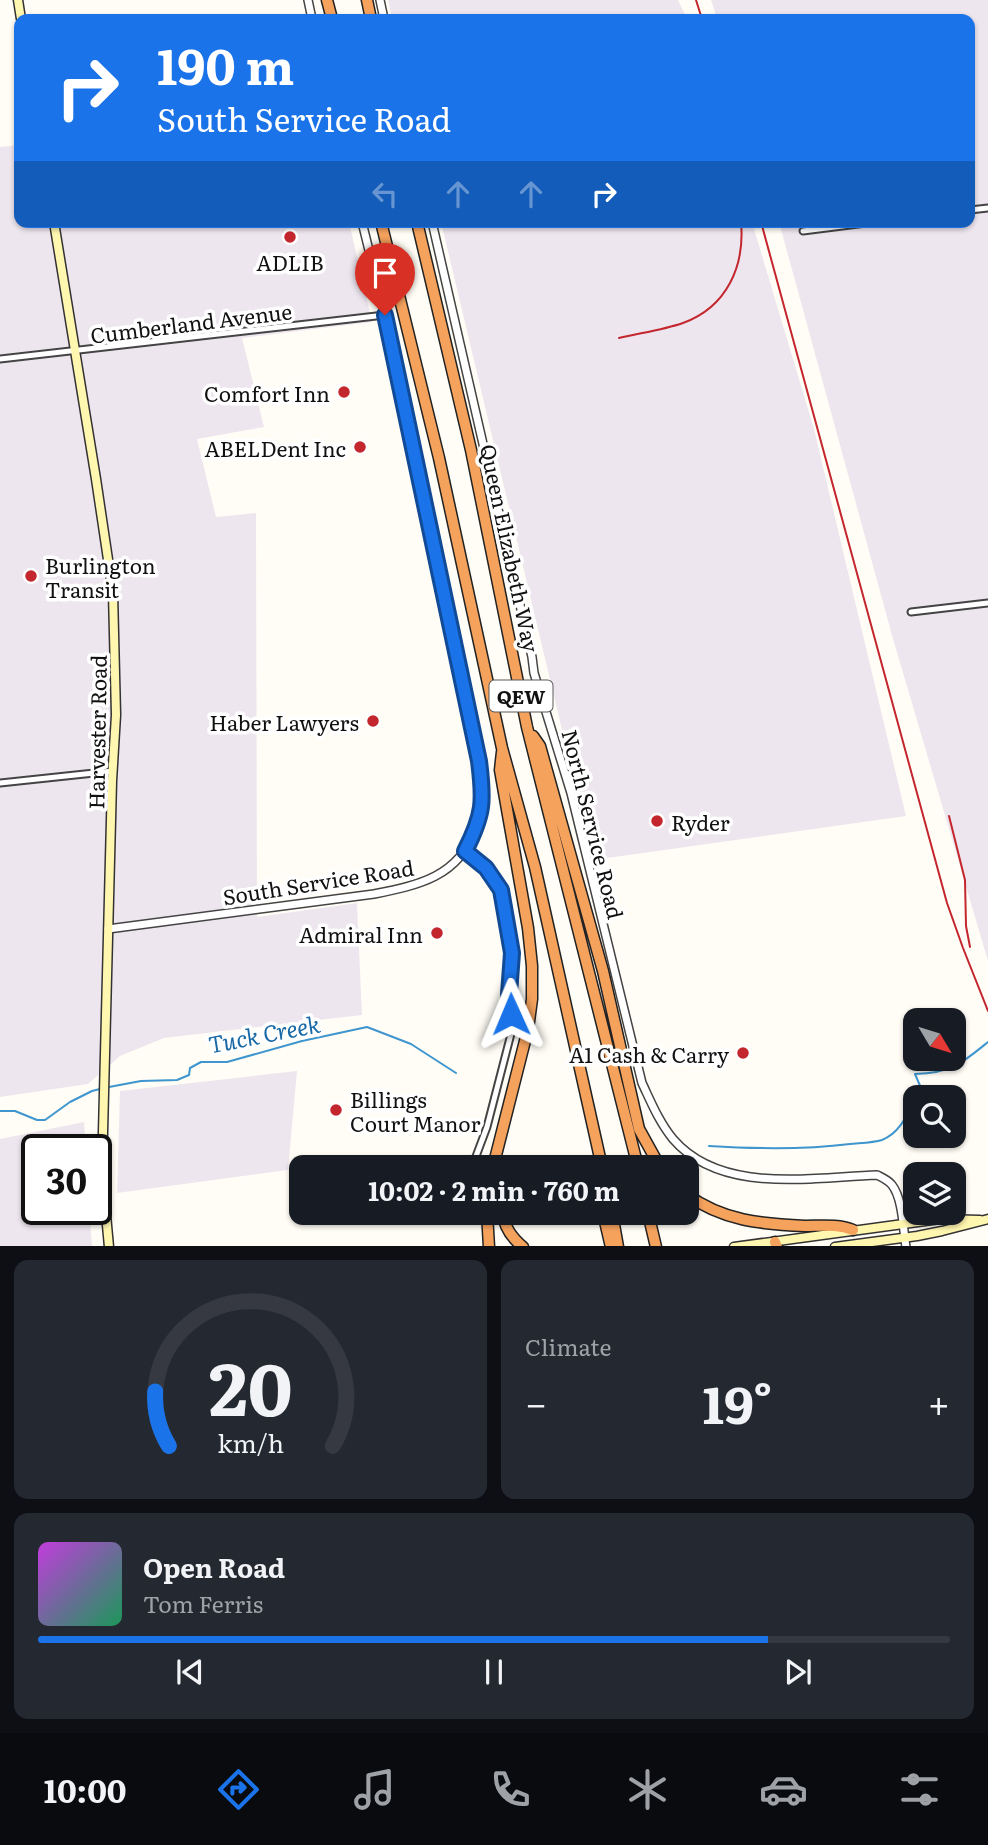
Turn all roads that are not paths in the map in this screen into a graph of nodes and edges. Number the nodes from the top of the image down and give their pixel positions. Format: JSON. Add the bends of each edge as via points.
{"nodes":[{"id":1,"x":55,"y":228,"type":"edge"},
{"id":2,"x":363,"y":228,"type":"edge"},
{"id":3,"x":382,"y":228,"type":"edge"},
{"id":4,"x":418,"y":228,"type":"edge"},
{"id":5,"x":433,"y":228,"type":"edge"},
{"id":6,"x":827,"y":228,"type":"edge"},
{"id":7,"x":803,"y":231,"type":"dead end"},
{"id":8,"x":385,"y":315,"type":"junction"},
{"id":9,"x":75,"y":351,"type":"junction"},
{"id":10,"x":0,"y":359,"type":"edge"},
{"id":11,"x":988,"y":603,"type":"edge"},
{"id":12,"x":911,"y":612,"type":"dead end"},
{"id":13,"x":527,"y":727,"type":"junction"},
{"id":14,"x":502,"y":748,"type":"junction"},
{"id":15,"x":113,"y":771,"type":"junction"},
{"id":16,"x":0,"y":783,"type":"edge"},
{"id":17,"x":465,"y":851,"type":"junction"},
{"id":18,"x":108,"y":929,"type":"junction"},
{"id":19,"x":476,"y":1155,"type":"edge"},
{"id":20,"x":496,"y":1155,"type":"edge"},
{"id":21,"x":599,"y":1155,"type":"edge"},
{"id":22,"x":635,"y":1155,"type":"edge"},
{"id":23,"x":653,"y":1155,"type":"edge"},
{"id":24,"x":699,"y":1202,"type":"edge"},
{"id":25,"x":966,"y":1219,"type":"edge"},
{"id":26,"x":984,"y":1219,"type":"edge"},
{"id":27,"x":903,"y":1221,"type":"edge"},
{"id":28,"x":487,"y":1225,"type":"edge"},
{"id":29,"x":506,"y":1225,"type":"edge"},
{"id":30,"x":606,"y":1225,"type":"edge"},
{"id":31,"x":614,"y":1225,"type":"edge"},
{"id":32,"x":650,"y":1225,"type":"edge"},
{"id":33,"x":904,"y":1225,"type":"joint"},
{"id":34,"x":853,"y":1230,"type":"junction"},
{"id":35,"x":905,"y":1242,"type":"edge"},
{"id":36,"x":776,"y":1244,"type":"edge"},
{"id":37,"x":109,"y":1246,"type":"edge"},
{"id":38,"x":489,"y":1246,"type":"edge"},
{"id":39,"x":522,"y":1246,"type":"edge"},
{"id":40,"x":611,"y":1246,"type":"edge"},
{"id":41,"x":618,"y":1246,"type":"edge"},
{"id":42,"x":655,"y":1246,"type":"edge"},
{"id":43,"x":748,"y":1246,"type":"edge"},
{"id":44,"x":849,"y":1246,"type":"edge"}],
"edges":[{"from":1,"to":9,"type":"main road","name":"Harvester Road"},
{"from":2,"to":8,"type":"street","name":"South Service Road"},
{"from":3,"to":14,"type":"highway","number":"QEW"},
{"from":4,"to":13,"type":"highway","name":"Queen Elizabeth Way","number":"QEW","via":[[471,450]]},
{"from":5,"to":27,"type":"street","name":"North Service Road","via":[[534,673],[570,793],[642,1083],[658,1117],[689,1154],[743,1176],[877,1175],[893,1186]]},
{"from":6,"to":7,"type":"street"},
{"from":8,"to":9,"type":"street","name":"Cumberland Avenue"},
{"from":8,"to":17,"type":"street","name":"South Service Road","via":[[479,761],[482,810]]},
{"from":9,"to":10,"type":"street","name":"Cumberland Avenue"},
{"from":9,"to":15,"type":"main road","name":"Harvester Road","via":[[113,593]]},
{"from":11,"to":12,"type":"street"},
{"from":13,"to":22,"type":"highway","name":"Queen Elizabeth Way","number":"QEW"},
{"from":13,"to":23,"type":"highway","via":[[540,746],[603,971],[639,1129]]},
{"from":14,"to":20,"type":"highway","via":[[500,771],[528,928],[532,999]]},
{"from":14,"to":21,"type":"highway","number":"QEW","via":[[535,867]]},
{"from":15,"to":16,"type":"street"},
{"from":15,"to":18,"type":"main road","name":"Harvester Road"},
{"from":17,"to":18,"type":"street","name":"South Service Road","via":[[453,865],[427,881],[394,890]]},
{"from":17,"to":19,"type":"street","via":[[486,868],[501,890],[512,953],[512,1030]]},
{"from":18,"to":37,"type":"main road","name":"Harvester Road","via":[[102,1171]]},
{"from":24,"to":34,"type":"highway","via":[[737,1219]]},
{"from":25,"to":26,"type":"main road"},
{"from":26,"to":35,"type":"main road"},
{"from":28,"to":38,"type":"highway"},
{"from":29,"to":39,"type":"highway"},
{"from":30,"to":40,"type":"highway"},
{"from":31,"to":41,"type":"highway"},
{"from":32,"to":42,"type":"highway"},
{"from":33,"to":34,"type":"main road"},
{"from":33,"to":35,"type":"street","name":"North Service Road"},
{"from":34,"to":36,"type":"main road"},
{"from":35,"to":44,"type":"main road"},
{"from":36,"to":43,"type":"main road"}]}
